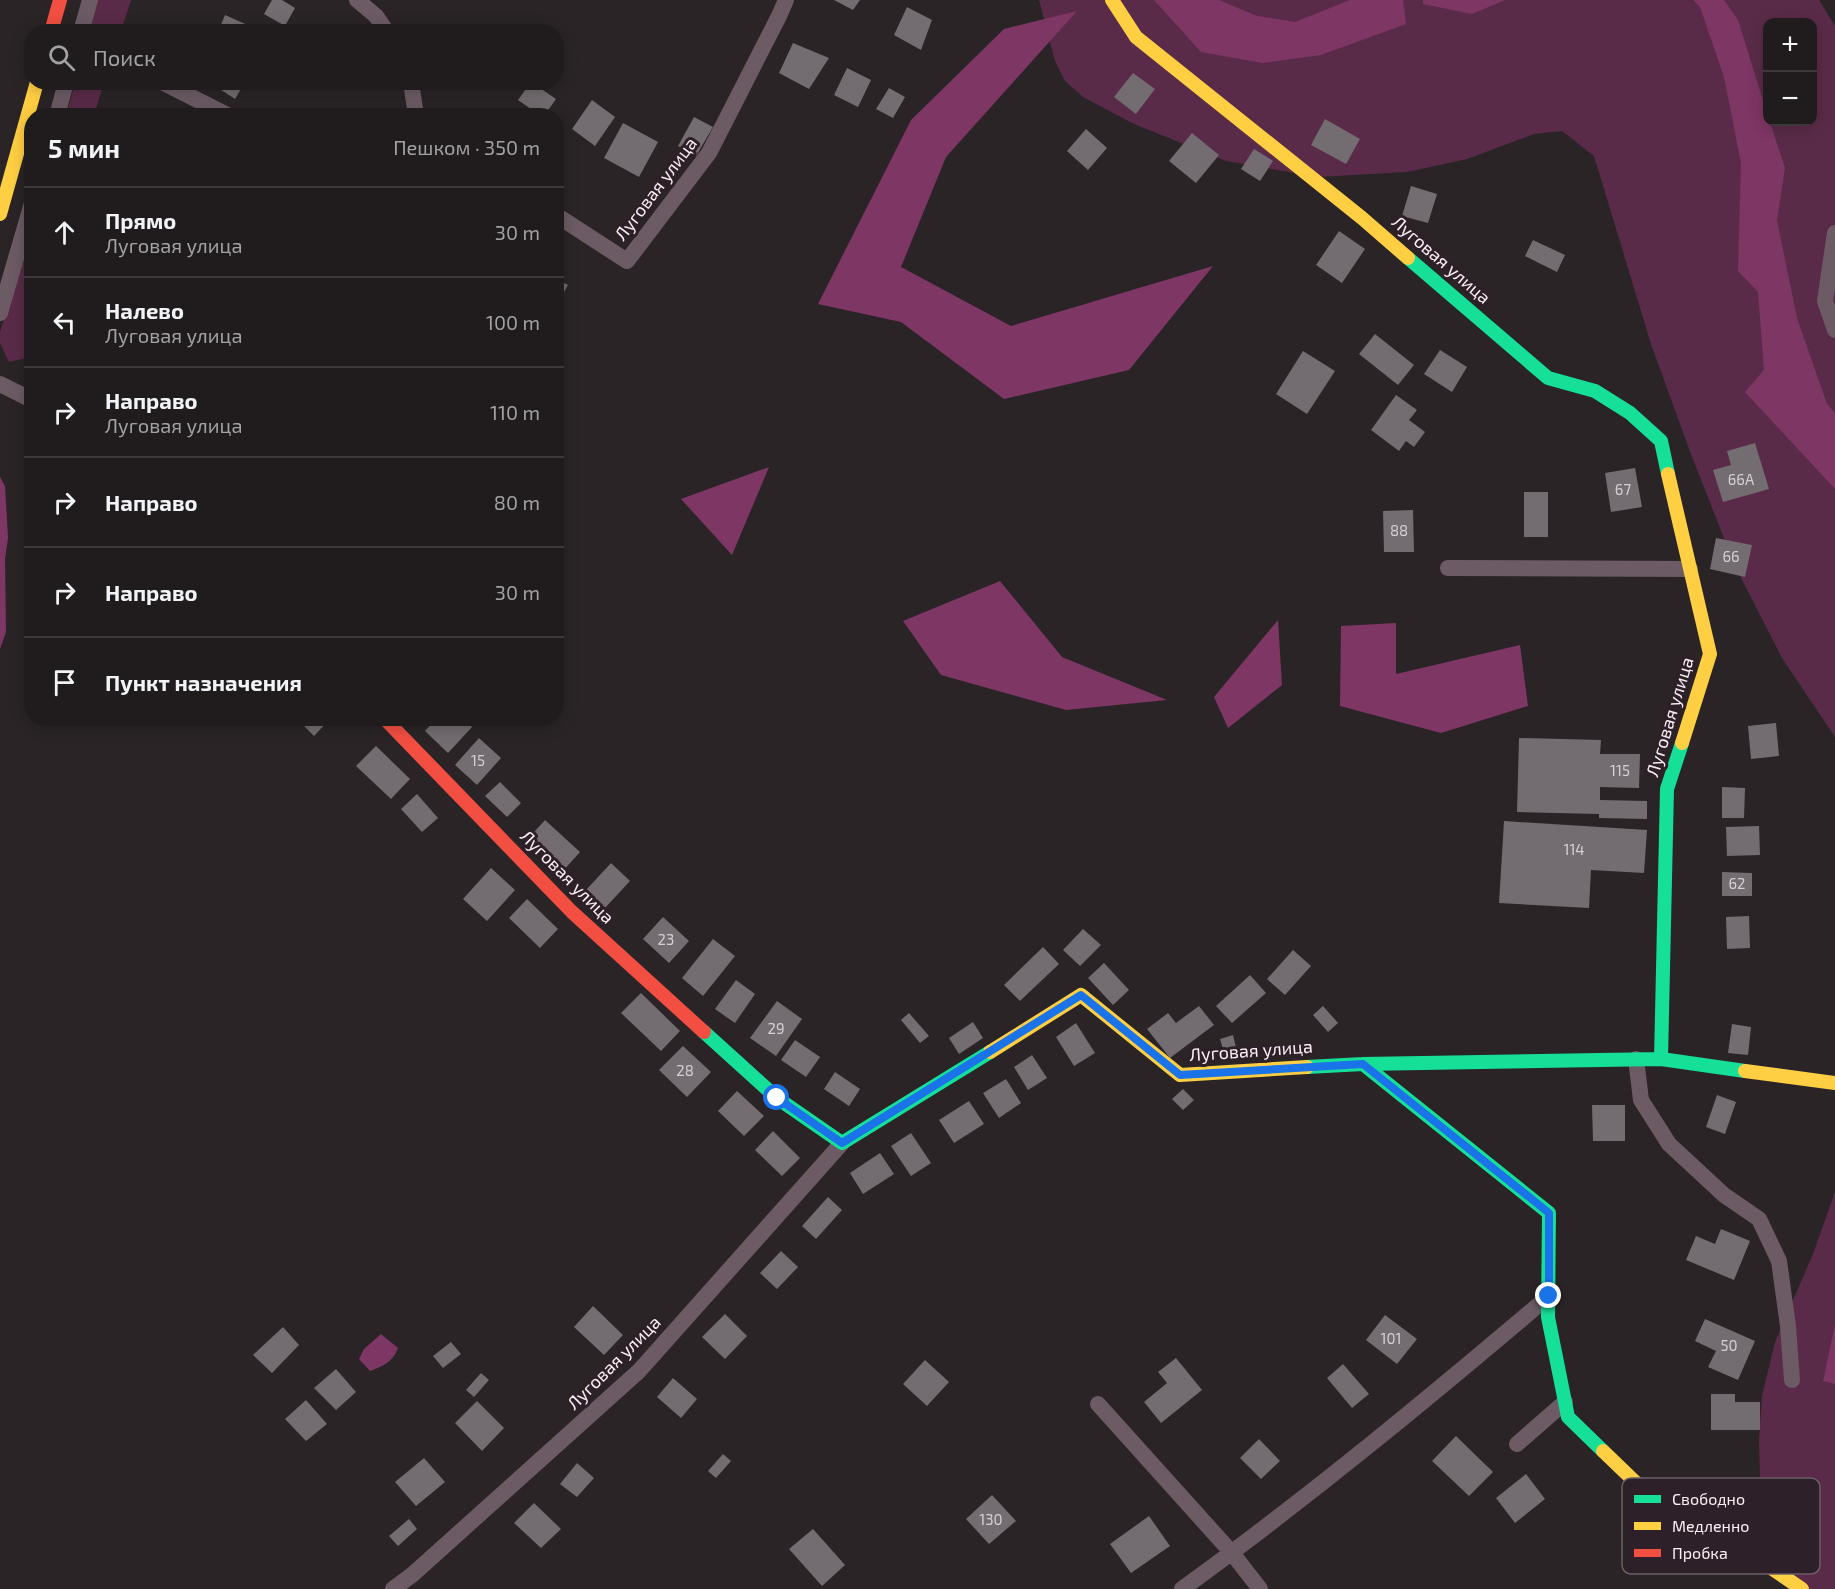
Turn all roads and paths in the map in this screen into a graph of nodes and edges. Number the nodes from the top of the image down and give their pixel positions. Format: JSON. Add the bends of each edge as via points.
{"nodes":[{"id":1,"x":60,"y":0,"type":"edge"},
{"id":2,"x":90,"y":0,"type":"edge"},
{"id":3,"x":357,"y":0,"type":"edge"},
{"id":4,"x":786,"y":0,"type":"edge"},
{"id":5,"x":1112,"y":0,"type":"edge"},
{"id":6,"x":53,"y":24,"type":"edge"},
{"id":7,"x":83,"y":24,"type":"edge"},
{"id":8,"x":382,"y":24,"type":"edge"},
{"id":9,"x":35,"y":90,"type":"edge"},
{"id":10,"x":64,"y":90,"type":"edge"},
{"id":11,"x":178,"y":90,"type":"edge"},
{"id":12,"x":412,"y":90,"type":"edge"},
{"id":13,"x":30,"y":108,"type":"edge"},
{"id":14,"x":59,"y":108,"type":"edge"},
{"id":15,"x":213,"y":108,"type":"edge"},
{"id":16,"x":415,"y":108,"type":"edge"},
{"id":17,"x":24,"y":128,"type":"edge"},
{"id":18,"x":0,"y":214,"type":"edge"},
{"id":19,"x":564,"y":220,"type":"edge"},
{"id":20,"x":24,"y":231,"type":"edge"},
{"id":21,"x":1835,"y":233,"type":"edge"},
{"id":22,"x":0,"y":314,"type":"edge"},
{"id":23,"x":1835,"y":330,"type":"edge"},
{"id":24,"x":0,"y":384,"type":"edge"},
{"id":25,"x":24,"y":396,"type":"edge"},
{"id":26,"x":1448,"y":568,"type":"dead end"},
{"id":27,"x":1690,"y":569,"type":"junction"},
{"id":28,"x":392,"y":726,"type":"edge"},
{"id":29,"x":1636,"y":1059,"type":"junction"},
{"id":30,"x":1661,"y":1059,"type":"junction"},
{"id":31,"x":1363,"y":1064,"type":"junction"},
{"id":32,"x":1835,"y":1083,"type":"edge"},
{"id":33,"x":842,"y":1143,"type":"junction"},
{"id":34,"x":1549,"y":1296,"type":"junction"},
{"id":35,"x":1792,"y":1380,"type":"dead end"},
{"id":36,"x":1565,"y":1402,"type":"junction"},
{"id":37,"x":1098,"y":1404,"type":"dead end"},
{"id":38,"x":1517,"y":1444,"type":"dead end"},
{"id":39,"x":1631,"y":1478,"type":"edge"},
{"id":40,"x":1232,"y":1553,"type":"junction"},
{"id":41,"x":1780,"y":1574,"type":"edge"},
{"id":42,"x":393,"y":1589,"type":"edge"},
{"id":43,"x":1182,"y":1589,"type":"edge"},
{"id":44,"x":1260,"y":1589,"type":"edge"},
{"id":45,"x":1802,"y":1589,"type":"edge"}],
"edges":[{"from":1,"to":6,"type":"street"},
{"from":2,"to":7,"type":"street"},
{"from":3,"to":8,"type":"street"},
{"from":4,"to":19,"type":"street","name":"Луговая улица","via":[[709,153],[627,261]]},
{"from":5,"to":27,"type":"street","name":"Луговая улица","via":[[1136,38],[1362,218],[1548,378],[1595,391],[1630,413],[1661,441]]},
{"from":9,"to":13,"type":"street"},
{"from":10,"to":14,"type":"street"},
{"from":11,"to":15,"type":"street"},
{"from":12,"to":16,"type":"street"},
{"from":17,"to":18,"type":"street"},
{"from":20,"to":22,"type":"street"},
{"from":21,"to":23,"type":"street","via":[[1825,301]]},
{"from":24,"to":25,"type":"street"},
{"from":26,"to":27,"type":"street"},
{"from":27,"to":30,"type":"street","name":"Луговая улица","via":[[1710,654],[1667,789]]},
{"from":28,"to":33,"type":"street","name":"Луговая улица","via":[[572,912],[777,1098]]},
{"from":29,"to":30,"type":"street","name":"Луговая улица"},
{"from":29,"to":31,"type":"street","name":"Луговая улица"},
{"from":29,"to":35,"type":"street","via":[[1641,1100],[1670,1144],[1724,1195],[1759,1219],[1779,1261]]},
{"from":30,"to":32,"type":"street","name":"Луговая улица"},
{"from":31,"to":33,"type":"street","name":"Луговая улица","via":[[1180,1075],[1081,995]]},
{"from":31,"to":34,"type":"street","via":[[1549,1213]]},
{"from":33,"to":42,"type":"street","name":"Луговая улица","via":[[639,1371]]},
{"from":34,"to":36,"type":"street","via":[[1548,1317]]},
{"from":34,"to":40,"type":"street","via":[[1436,1392]]},
{"from":36,"to":38,"type":"street"},
{"from":36,"to":39,"type":"street","via":[[1568,1417]]},
{"from":37,"to":40,"type":"street"},
{"from":40,"to":43,"type":"street"},
{"from":40,"to":44,"type":"street"},
{"from":41,"to":45,"type":"street"}]}
